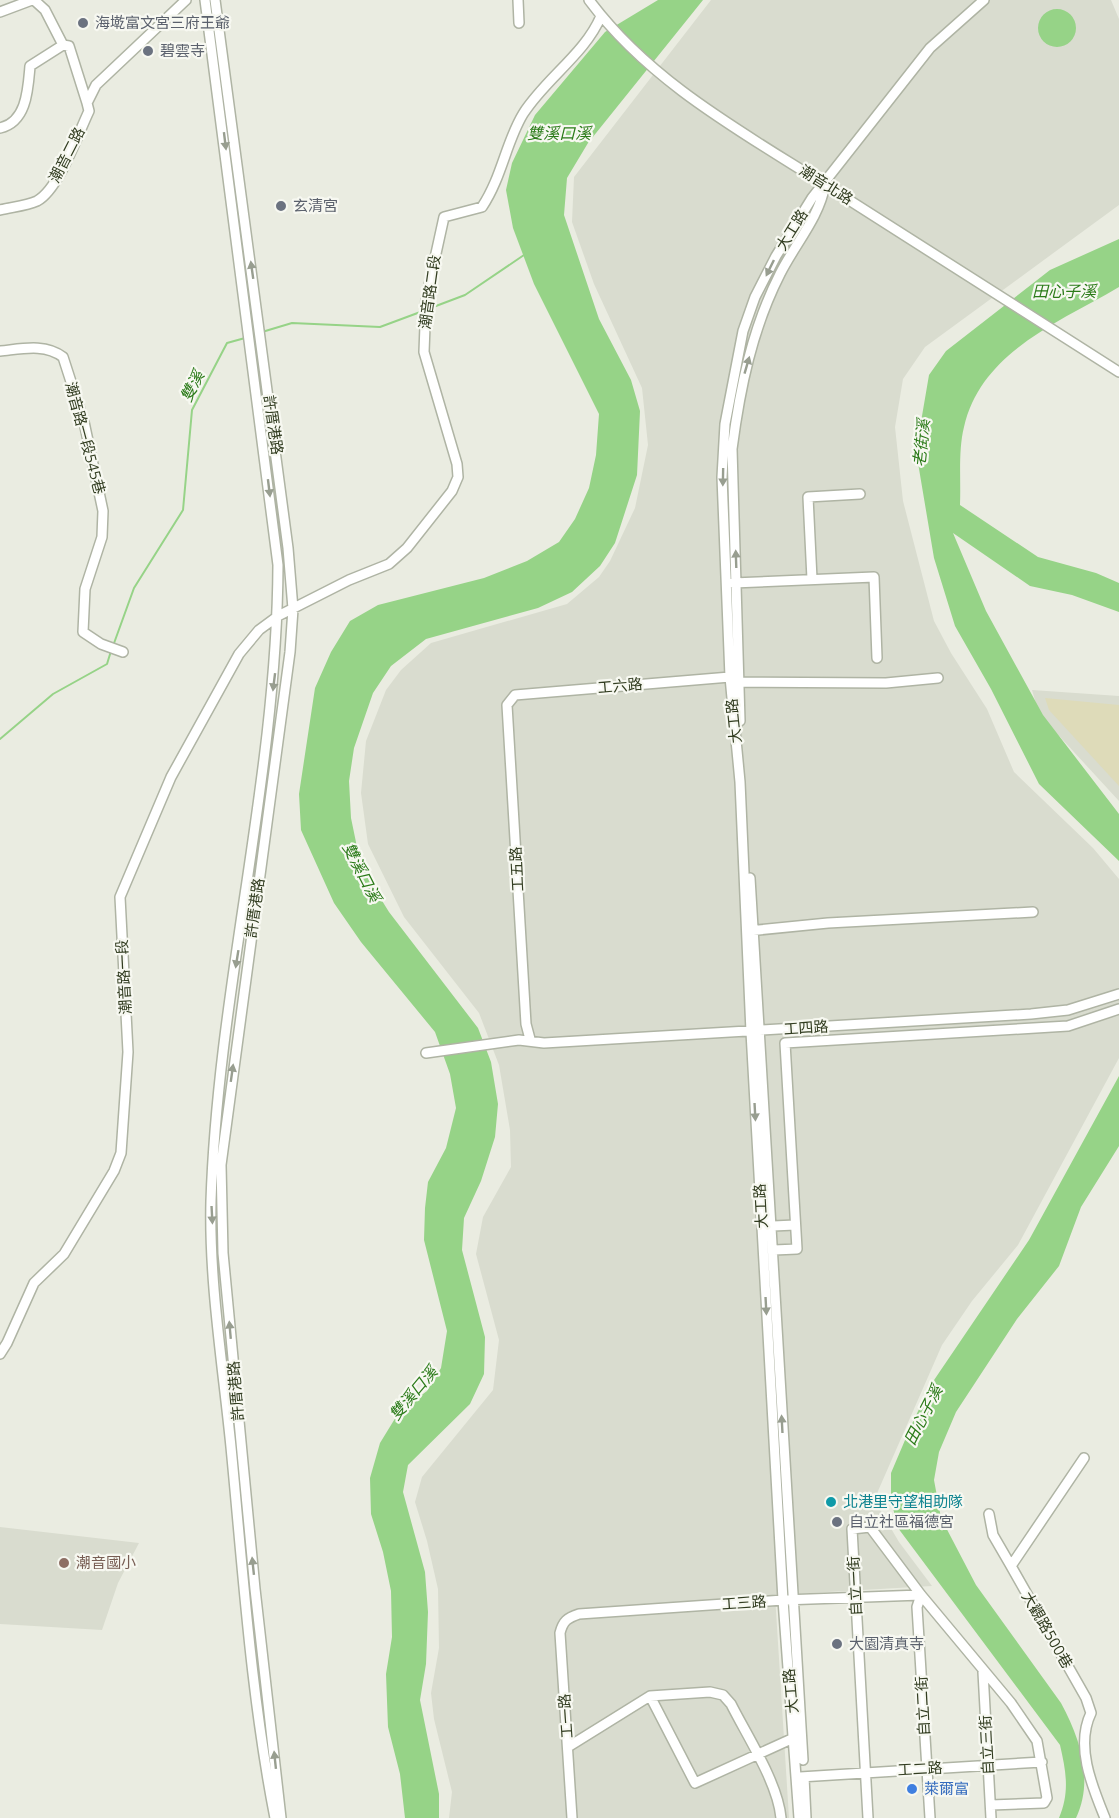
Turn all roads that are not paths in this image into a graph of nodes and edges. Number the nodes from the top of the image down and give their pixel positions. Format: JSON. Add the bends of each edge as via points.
{"nodes":[{"id":1,"x":33,"y":0,"type":"edge"},
{"id":2,"x":186,"y":0,"type":"edge"},
{"id":3,"x":205,"y":0,"type":"edge"},
{"id":4,"x":215,"y":0,"type":"edge"},
{"id":5,"x":518,"y":0,"type":"edge"},
{"id":6,"x":589,"y":0,"type":"edge"},
{"id":7,"x":596,"y":0,"type":"edge"},
{"id":8,"x":984,"y":0,"type":"edge"},
{"id":9,"x":0,"y":12,"type":"edge"},
{"id":10,"x":601,"y":16,"type":"junction"},
{"id":11,"x":519,"y":23,"type":"dead end"},
{"id":12,"x":63,"y":45,"type":"junction"},
{"id":13,"x":87,"y":103,"type":"junction"},
{"id":14,"x":0,"y":128,"type":"edge"},
{"id":15,"x":825,"y":185,"type":"junction"},
{"id":16,"x":0,"y":210,"type":"edge"},
{"id":17,"x":0,"y":351,"type":"edge"},
{"id":18,"x":1119,"y":372,"type":"edge"},
{"id":19,"x":860,"y":494,"type":"dead end"},
{"id":20,"x":812,"y":579,"type":"junction"},
{"id":21,"x":731,"y":583,"type":"junction"},
{"id":22,"x":285,"y":612,"type":"junction"},
{"id":23,"x":116,"y":650,"type":"dead end"},
{"id":24,"x":877,"y":658,"type":"dead end"},
{"id":25,"x":938,"y":678,"type":"dead end"},
{"id":26,"x":734,"y":680,"type":"junction"},
{"id":27,"x":510,"y":698,"type":"joint"},
{"id":28,"x":1033,"y":912,"type":"dead end"},
{"id":29,"x":749,"y":930,"type":"junction"},
{"id":30,"x":1119,"y":994,"type":"edge"},
{"id":31,"x":1119,"y":1009,"type":"edge"},
{"id":32,"x":755,"y":1031,"type":"junction"},
{"id":33,"x":530,"y":1039,"type":"junction"},
{"id":34,"x":429,"y":1053,"type":"dead end"},
{"id":35,"x":220,"y":1143,"type":"junction"},
{"id":36,"x":795,"y":1225,"type":"junction"},
{"id":37,"x":772,"y":1226,"type":"junction"},
{"id":38,"x":774,"y":1250,"type":"junction"},
{"id":39,"x":0,"y":1354,"type":"edge"},
{"id":40,"x":1084,"y":1458,"type":"dead end"},
{"id":41,"x":240,"y":1486,"type":"junction"},
{"id":42,"x":989,"y":1514,"type":"dead end"},
{"id":43,"x":1011,"y":1566,"type":"junction"},
{"id":44,"x":921,"y":1595,"type":"junction"},
{"id":45,"x":855,"y":1597,"type":"junction"},
{"id":46,"x":787,"y":1600,"type":"junction"},
{"id":47,"x":569,"y":1618,"type":"joint"},
{"id":48,"x":983,"y":1672,"type":"junction"},
{"id":49,"x":650,"y":1696,"type":"junction"},
{"id":50,"x":798,"y":1736,"type":"junction"},
{"id":51,"x":568,"y":1747,"type":"junction"},
{"id":52,"x":756,"y":1754,"type":"junction"},
{"id":53,"x":1042,"y":1762,"type":"junction"},
{"id":54,"x":989,"y":1765,"type":"junction"},
{"id":55,"x":927,"y":1769,"type":"junction"},
{"id":56,"x":865,"y":1772,"type":"junction"},
{"id":57,"x":801,"y":1777,"type":"junction"},
{"id":58,"x":991,"y":1805,"type":"junction"},
{"id":59,"x":275,"y":1818,"type":"edge"},
{"id":60,"x":281,"y":1818,"type":"edge"},
{"id":61,"x":572,"y":1818,"type":"edge"},
{"id":62,"x":781,"y":1818,"type":"edge"},
{"id":63,"x":800,"y":1818,"type":"edge"},
{"id":64,"x":806,"y":1818,"type":"edge"},
{"id":65,"x":868,"y":1818,"type":"edge"},
{"id":66,"x":930,"y":1818,"type":"edge"},
{"id":67,"x":991,"y":1818,"type":"edge"},
{"id":68,"x":1105,"y":1818,"type":"edge"}],
"edges":[{"from":1,"to":9,"type":"street"},
{"from":1,"to":12,"type":"street","via":[[45,10]]},
{"from":2,"to":13,"type":"street","name":"潮音二路","via":[[96,85]]},
{"from":3,"to":22,"type":"street","name":"許厝港路","one_way":true},
{"from":22,"to":4,"type":"street","name":"許厝港路","one_way":true,"via":[[288,548]]},
{"from":5,"to":11,"type":"street"},
{"from":6,"to":10,"type":"street"},
{"from":7,"to":10,"type":"street"},
{"from":8,"to":15,"type":"street","name":"大工路","via":[[930,48]]},
{"from":10,"to":15,"type":"street","name":"潮音北路","via":[[659,74]]},
{"from":10,"to":22,"type":"street","name":"潮音路二段","via":[[594,32],[522,116],[499,178],[482,207],[444,217],[423,332],[424,352],[457,464],[458,477],[452,491],[407,548],[389,564]]},
{"from":12,"to":13,"type":"street","via":[[69,46]]},
{"from":12,"to":14,"type":"street","via":[[30,66],[27,97],[19,116],[9,126]]},
{"from":13,"to":16,"type":"street","name":"潮音二路","via":[[89,111],[45,195],[35,202]]},
{"from":15,"to":18,"type":"street","name":"潮音北路"},
{"from":15,"to":21,"type":"street","name":"大工路","via":[[812,198],[776,256],[743,331],[725,424],[722,477]]},
{"from":17,"to":23,"type":"street","name":"潮音路一段545巷","via":[[36,348],[55,351],[63,357],[84,422],[103,511],[102,537],[85,589],[83,632]]},
{"from":19,"to":20,"type":"street","via":[[808,496]]},
{"from":20,"to":21,"type":"street"},
{"from":20,"to":24,"type":"street","via":[[874,577]]},
{"from":21,"to":26,"type":"street","name":"大工路"},
{"from":22,"to":35,"type":"street","name":"許厝港路","one_way":true,"via":[[229,1011]]},
{"from":35,"to":22,"type":"street","name":"許厝港路","one_way":true,"via":[[290,652]]},
{"from":22,"to":39,"type":"street","name":"潮音路一段","via":[[259,630],[239,654],[171,777],[125,881],[120,897],[128,1052],[121,1153],[64,1254],[34,1283]]},
{"from":25,"to":26,"type":"street","name":"工六路","via":[[886,683]]},
{"from":26,"to":27,"type":"street","name":"工六路","via":[[515,694]]},
{"from":26,"to":29,"type":"street","name":"大工路"},
{"from":27,"to":33,"type":"street","name":"工五路","via":[[507,705]]},
{"from":28,"to":29,"type":"street"},
{"from":29,"to":32,"type":"street","name":"大工路"},
{"from":30,"to":32,"type":"street","name":"工四路","via":[[1068,1010]]},
{"from":31,"to":36,"type":"street","via":[[1068,1026],[785,1043]]},
{"from":32,"to":33,"type":"street","name":"工四路","via":[[544,1043]]},
{"from":32,"to":37,"type":"street","name":"大工路"},
{"from":32,"to":46,"type":"street","name":"大工路","one_way":true},
{"from":33,"to":34,"type":"street","name":"工四路"},
{"from":35,"to":41,"type":"street","name":"許厝港路","via":[[211,1203],[215,1279]]},
{"from":36,"to":37,"type":"street"},
{"from":36,"to":38,"type":"street","via":[[796,1250]]},
{"from":37,"to":38,"type":"street","name":"大工路"},
{"from":46,"to":38,"type":"street","name":"大工路","one_way":true},
{"from":40,"to":43,"type":"street"},
{"from":41,"to":59,"type":"street","name":"許厝港路","via":[[265,1769]]},
{"from":60,"to":41,"type":"street","name":"許厝港路","one_way":true},
{"from":42,"to":43,"type":"street","name":"大觀路500巷","via":[[993,1535]]},
{"from":43,"to":68,"type":"street","name":"大觀路500巷","via":[[1086,1698],[1090,1713],[1083,1729],[1084,1745]]},
{"from":44,"to":45,"type":"street","name":"工三路"},
{"from":44,"to":45,"type":"street","name":"自立一街","via":[[870,1527],[852,1529]]},
{"from":44,"to":48,"type":"street"},
{"from":44,"to":55,"type":"street","name":"自立二街","via":[[917,1607]]},
{"from":45,"to":46,"type":"street","name":"工三路"},
{"from":45,"to":56,"type":"street","name":"自立一街"},
{"from":46,"to":47,"type":"street","name":"工三路","via":[[579,1614]]},
{"from":46,"to":50,"type":"street","name":"大工路"},
{"from":47,"to":51,"type":"street","name":"工一路","via":[[560,1633]]},
{"from":48,"to":53,"type":"street","via":[[1037,1741]]},
{"from":48,"to":54,"type":"street","name":"自立三街"},
{"from":49,"to":51,"type":"street"},
{"from":49,"to":52,"type":"street","via":[[710,1692],[723,1695]]},
{"from":49,"to":52,"type":"street","via":[[695,1783]]},
{"from":50,"to":52,"type":"street"},
{"from":50,"to":57,"type":"street","name":"大工路"},
{"from":51,"to":61,"type":"street","name":"工一路"},
{"from":52,"to":62,"type":"street","via":[[780,1807]]},
{"from":53,"to":54,"type":"street","name":"工二路"},
{"from":53,"to":58,"type":"street","via":[[1047,1798],[1044,1803]]},
{"from":54,"to":55,"type":"street","name":"工二路"},
{"from":54,"to":58,"type":"street","name":"自立三街"},
{"from":55,"to":56,"type":"street","name":"工二路"},
{"from":55,"to":66,"type":"street","name":"自立二街"},
{"from":56,"to":57,"type":"street","name":"工二路"},
{"from":56,"to":65,"type":"street","name":"自立一街"},
{"from":57,"to":63,"type":"street","name":"大工路"},
{"from":57,"to":64,"type":"street","name":"大工路"},
{"from":58,"to":67,"type":"street","name":"自立三街"}]}
